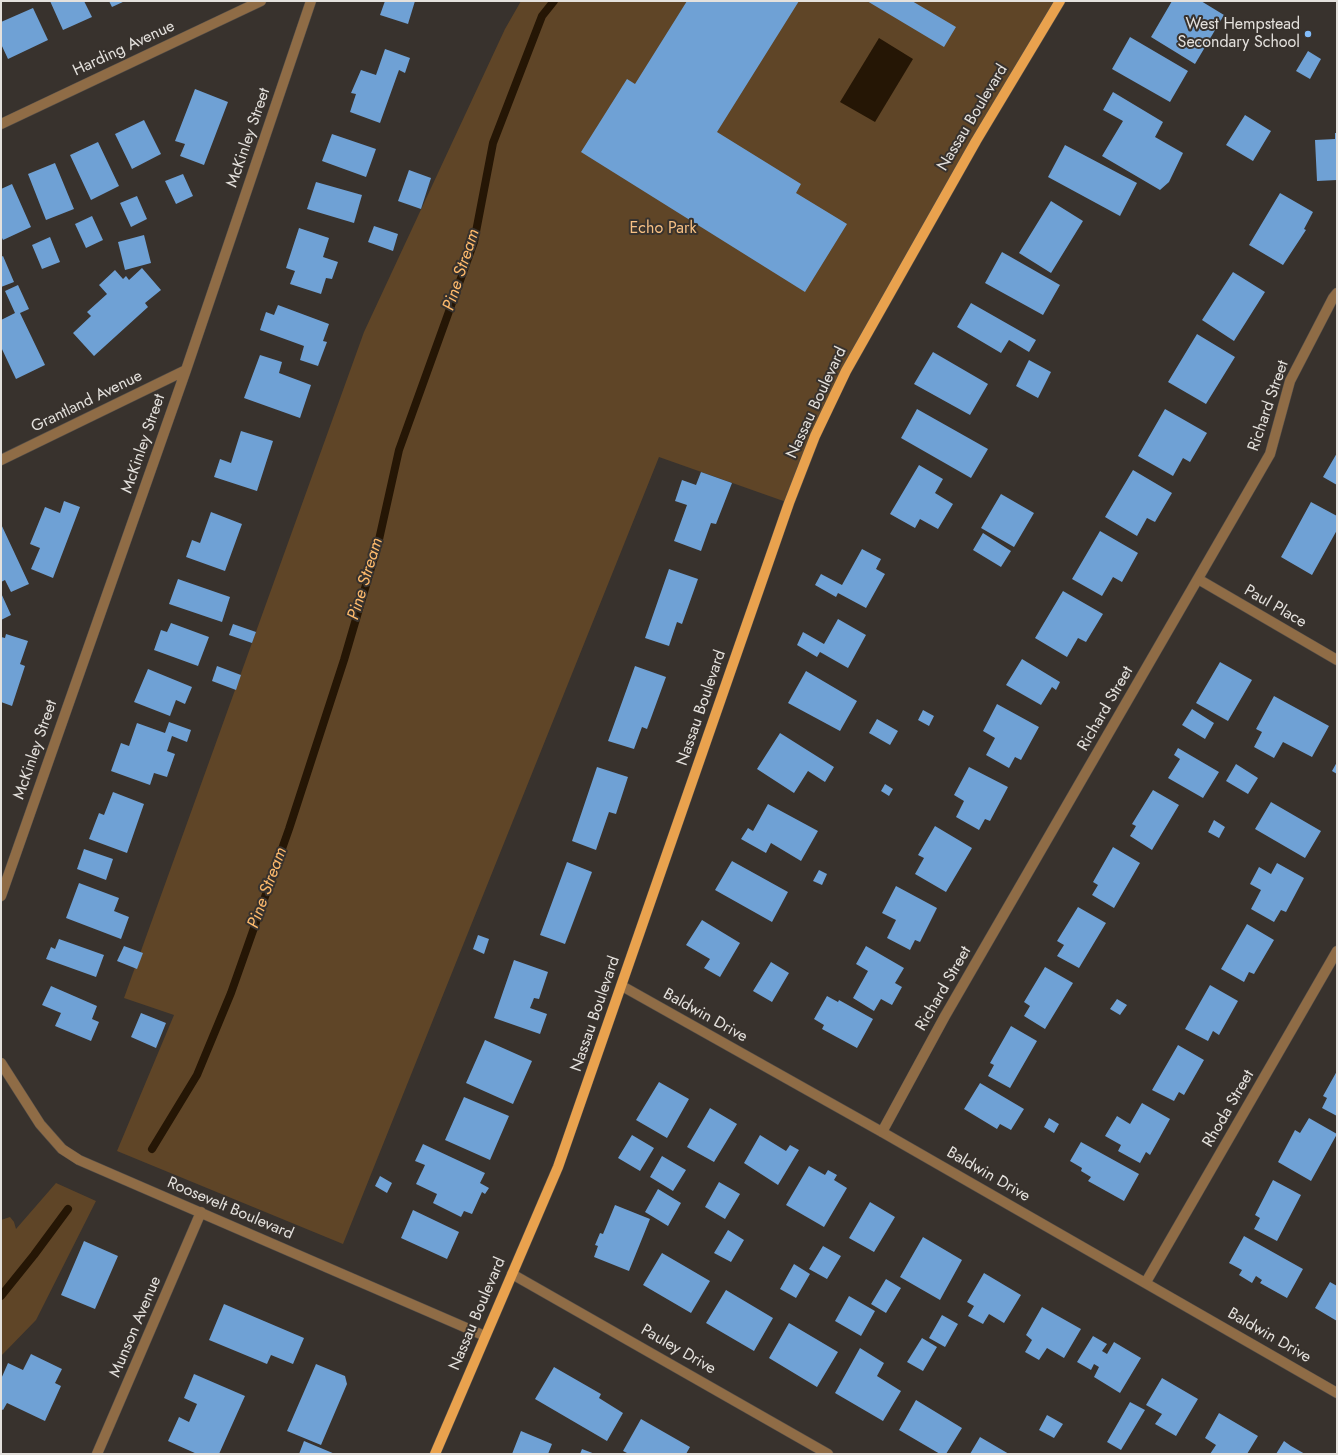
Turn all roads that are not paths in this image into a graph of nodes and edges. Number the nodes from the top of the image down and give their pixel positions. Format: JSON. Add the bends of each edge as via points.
{"nodes":[{"id":1,"x":260,"y":1,"type":"edge"},
{"id":2,"x":311,"y":1,"type":"edge"},
{"id":3,"x":1060,"y":1,"type":"edge"},
{"id":4,"x":1,"y":124,"type":"edge"},
{"id":5,"x":1337,"y":293,"type":"edge"},
{"id":6,"x":186,"y":370,"type":"junction"},
{"id":7,"x":1,"y":460,"type":"edge"},
{"id":8,"x":1198,"y":579,"type":"junction"},
{"id":9,"x":1337,"y":660,"type":"edge"},
{"id":10,"x":1,"y":896,"type":"edge"},
{"id":11,"x":1337,"y":951,"type":"edge"},
{"id":12,"x":622,"y":986,"type":"junction"},
{"id":13,"x":1,"y":1063,"type":"edge"},
{"id":14,"x":882,"y":1132,"type":"junction"},
{"id":15,"x":201,"y":1212,"type":"junction"},
{"id":16,"x":512,"y":1274,"type":"junction"},
{"id":17,"x":1146,"y":1282,"type":"junction"},
{"id":18,"x":485,"y":1336,"type":"junction"},
{"id":19,"x":1337,"y":1393,"type":"edge"},
{"id":20,"x":97,"y":1454,"type":"edge"},
{"id":21,"x":435,"y":1454,"type":"edge"},
{"id":22,"x":828,"y":1454,"type":"edge"}],
"edges":[{"from":1,"to":4,"type":"street","name":"Harding Avenue"},
{"from":2,"to":6,"type":"street","name":"McKinley Street"},
{"from":3,"to":12,"type":"main road","name":"Nassau Boulevard","via":[[964,161],[846,371],[815,436],[789,503]]},
{"from":5,"to":8,"type":"street","name":"Richard Street","via":[[1332,298],[1290,381],[1270,454]]},
{"from":6,"to":7,"type":"street","name":"Grantland Avenue"},
{"from":6,"to":10,"type":"street","name":"McKinley Street"},
{"from":8,"to":9,"type":"street","name":"Paul Place"},
{"from":8,"to":14,"type":"street","name":"Richard Street","via":[[945,1016]]},
{"from":11,"to":17,"type":"street","name":"Rhoda Street"},
{"from":12,"to":14,"type":"street","name":"Baldwin Drive"},
{"from":12,"to":16,"type":"main road","name":"Nassau Boulevard","via":[[558,1167]]},
{"from":13,"to":15,"type":"street","name":"Roosevelt Boulevard","via":[[40,1124],[62,1149],[79,1160]]},
{"from":14,"to":17,"type":"street","name":"Baldwin Drive"},
{"from":15,"to":18,"type":"street","name":"Roosevelt Boulevard"},
{"from":15,"to":20,"type":"street","name":"Munson Avenue"},
{"from":16,"to":18,"type":"main road","name":"Nassau Boulevard"},
{"from":16,"to":22,"type":"street","name":"Pauley Drive"},
{"from":17,"to":19,"type":"street","name":"Baldwin Drive"},
{"from":18,"to":21,"type":"main road","name":"Nassau Boulevard"}]}
